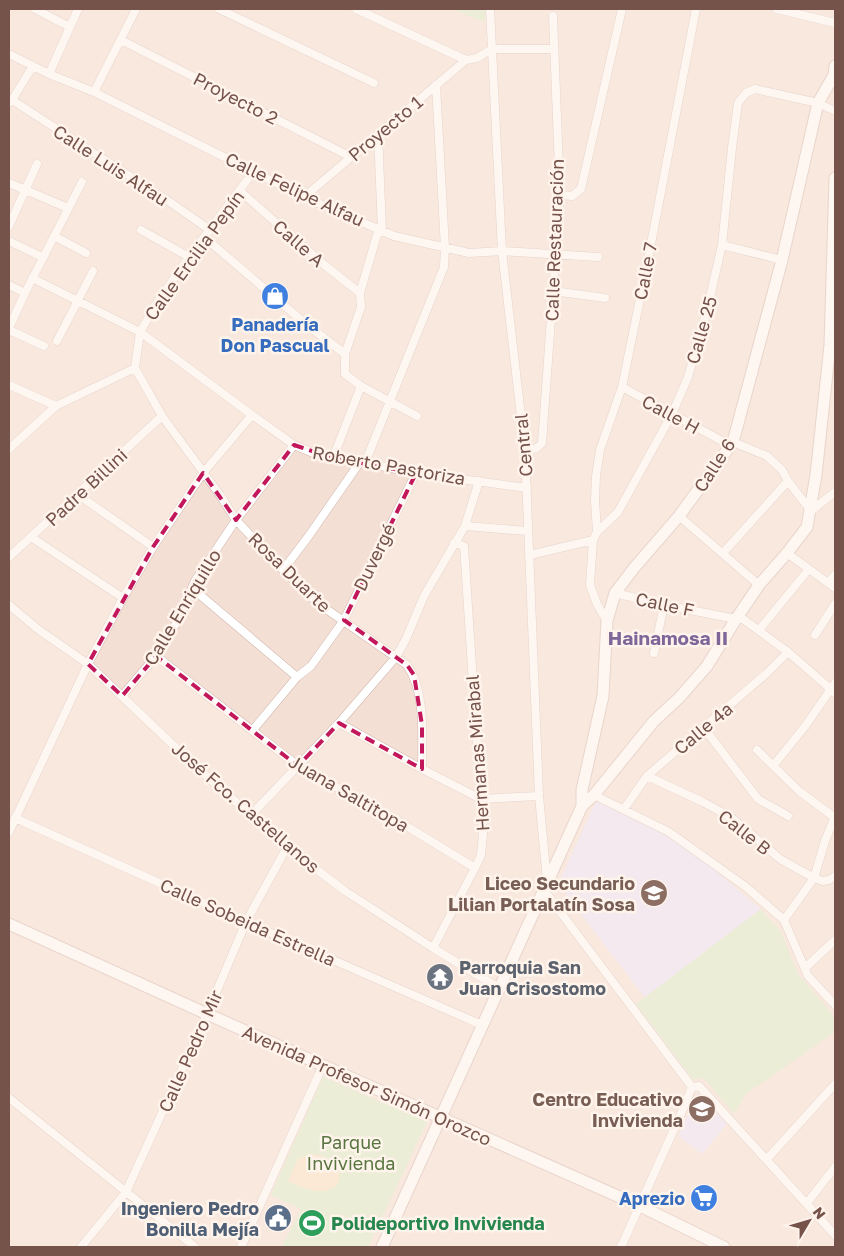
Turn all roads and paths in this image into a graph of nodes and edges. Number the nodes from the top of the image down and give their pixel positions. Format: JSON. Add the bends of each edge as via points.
{"nodes":[{"id":1,"x":35,"y":9,"type":"edge"},
{"id":2,"x":78,"y":9,"type":"edge"},
{"id":3,"x":136,"y":9,"type":"edge"},
{"id":4,"x":219,"y":9,"type":"edge"},
{"id":5,"x":356,"y":9,"type":"edge"},
{"id":6,"x":490,"y":9,"type":"edge"},
{"id":7,"x":622,"y":9,"type":"edge"},
{"id":8,"x":696,"y":9,"type":"edge"},
{"id":9,"x":777,"y":9,"type":"edge"},
{"id":10,"x":553,"y":16,"type":"dead end"},
{"id":11,"x":835,"y":23,"type":"edge"},
{"id":12,"x":70,"y":26,"type":"junction"},
{"id":13,"x":121,"y":40,"type":"junction"},
{"id":14,"x":492,"y":49,"type":"junction"},
{"id":15,"x":553,"y":50,"type":"junction"},
{"id":16,"x":9,"y":54,"type":"edge"},
{"id":17,"x":466,"y":60,"type":"junction"},
{"id":18,"x":33,"y":66,"type":"junction"},
{"id":19,"x":835,"y":66,"type":"edge"},
{"id":20,"x":49,"y":74,"type":"junction"},
{"id":21,"x":374,"y":83,"type":"dead end"},
{"id":22,"x":436,"y":85,"type":"junction"},
{"id":23,"x":94,"y":92,"type":"junction"},
{"id":24,"x":10,"y":101,"type":"edge"},
{"id":25,"x":818,"y":103,"type":"junction"},
{"id":26,"x":835,"y":111,"type":"edge"},
{"id":27,"x":378,"y":134,"type":"junction"},
{"id":28,"x":351,"y":157,"type":"junction"},
{"id":29,"x":37,"y":164,"type":"dead end"},
{"id":30,"x":254,"y":171,"type":"junction"},
{"id":31,"x":835,"y":180,"type":"edge"},
{"id":32,"x":82,"y":182,"type":"dead end"},
{"id":33,"x":9,"y":183,"type":"edge"},
{"id":34,"x":25,"y":190,"type":"junction"},
{"id":35,"x":240,"y":192,"type":"junction"},
{"id":36,"x":560,"y":195,"type":"junction"},
{"id":37,"x":304,"y":197,"type":"junction"},
{"id":38,"x":68,"y":208,"type":"junction"},
{"id":39,"x":9,"y":226,"type":"edge"},
{"id":40,"x":141,"y":230,"type":"dead end"},
{"id":41,"x":210,"y":230,"type":"junction"},
{"id":42,"x":382,"y":230,"type":"junction"},
{"id":43,"x":54,"y":236,"type":"junction"},
{"id":44,"x":204,"y":238,"type":"junction"},
{"id":45,"x":9,"y":241,"type":"edge"},
{"id":46,"x":722,"y":245,"type":"junction"},
{"id":47,"x":446,"y":248,"type":"junction"},
{"id":48,"x":502,"y":251,"type":"junction"},
{"id":49,"x":86,"y":253,"type":"dead end"},
{"id":50,"x":556,"y":253,"type":"junction"},
{"id":51,"x":598,"y":256,"type":"dead end"},
{"id":52,"x":42,"y":258,"type":"junction"},
{"id":53,"x":189,"y":258,"type":"junction"},
{"id":54,"x":782,"y":260,"type":"junction"},
{"id":55,"x":93,"y":271,"type":"dead end"},
{"id":56,"x":32,"y":278,"type":"junction"},
{"id":57,"x":9,"y":285,"type":"edge"},
{"id":58,"x":553,"y":291,"type":"junction"},
{"id":59,"x":25,"y":292,"type":"junction"},
{"id":60,"x":360,"y":293,"type":"junction"},
{"id":61,"x":605,"y":298,"type":"dead end"},
{"id":62,"x":78,"y":301,"type":"junction"},
{"id":63,"x":9,"y":329,"type":"edge"},
{"id":64,"x":140,"y":332,"type":"junction"},
{"id":65,"x":57,"y":342,"type":"dead end"},
{"id":66,"x":44,"y":346,"type":"dead end"},
{"id":67,"x":345,"y":354,"type":"junction"},
{"id":68,"x":135,"y":368,"type":"junction"},
{"id":69,"x":9,"y":385,"type":"edge"},
{"id":70,"x":361,"y":386,"type":"junction"},
{"id":71,"x":622,"y":386,"type":"junction"},
{"id":72,"x":390,"y":403,"type":"junction"},
{"id":73,"x":56,"y":406,"type":"junction"},
{"id":74,"x":672,"y":414,"type":"junction"},
{"id":75,"x":252,"y":415,"type":"junction"},
{"id":76,"x":162,"y":416,"type":"junction"},
{"id":77,"x":417,"y":416,"type":"dead end"},
{"id":78,"x":733,"y":442,"type":"junction"},
{"id":79,"x":294,"y":445,"type":"junction"},
{"id":80,"x":9,"y":450,"type":"edge"},
{"id":81,"x":525,"y":452,"type":"junction"},
{"id":82,"x":333,"y":458,"type":"junction"},
{"id":83,"x":362,"y":462,"type":"junction"},
{"id":84,"x":203,"y":472,"type":"junction"},
{"id":85,"x":416,"y":473,"type":"junction"},
{"id":86,"x":479,"y":481,"type":"junction"},
{"id":87,"x":788,"y":481,"type":"junction"},
{"id":88,"x":526,"y":488,"type":"junction"},
{"id":89,"x":835,"y":492,"type":"edge"},
{"id":90,"x":77,"y":494,"type":"junction"},
{"id":91,"x":811,"y":511,"type":"junction"},
{"id":92,"x":679,"y":516,"type":"junction"},
{"id":93,"x":236,"y":520,"type":"junction"},
{"id":94,"x":465,"y":526,"type":"junction"},
{"id":95,"x":527,"y":531,"type":"junction"},
{"id":96,"x":595,"y":536,"type":"junction"},
{"id":97,"x":31,"y":537,"type":"junction"},
{"id":98,"x":454,"y":543,"type":"junction"},
{"id":99,"x":153,"y":547,"type":"junction"},
{"id":100,"x":723,"y":553,"type":"junction"},
{"id":101,"x":787,"y":553,"type":"junction"},
{"id":102,"x":530,"y":555,"type":"junction"},
{"id":103,"x":9,"y":558,"type":"edge"},
{"id":104,"x":809,"y":569,"type":"junction"},
{"id":105,"x":283,"y":570,"type":"junction"},
{"id":106,"x":835,"y":575,"type":"edge"},
{"id":107,"x":759,"y":585,"type":"junction"},
{"id":108,"x":832,"y":585,"type":"edge"},
{"id":109,"x":192,"y":589,"type":"junction"},
{"id":110,"x":616,"y":593,"type":"junction"},
{"id":111,"x":123,"y":598,"type":"junction"},
{"id":112,"x":835,"y":604,"type":"edge"},
{"id":113,"x":9,"y":605,"type":"edge"},
{"id":114,"x":664,"y":605,"type":"junction"},
{"id":115,"x":740,"y":619,"type":"junction"},
{"id":116,"x":344,"y":620,"type":"junction"},
{"id":117,"x":607,"y":621,"type":"junction"},
{"id":118,"x":759,"y":630,"type":"junction"},
{"id":119,"x":815,"y":635,"type":"dead end"},
{"id":120,"x":788,"y":652,"type":"junction"},
{"id":121,"x":654,"y":653,"type":"dead end"},
{"id":122,"x":156,"y":656,"type":"junction"},
{"id":123,"x":396,"y":657,"type":"junction"},
{"id":124,"x":88,"y":664,"type":"junction"},
{"id":125,"x":297,"y":677,"type":"junction"},
{"id":126,"x":834,"y":688,"type":"edge"},
{"id":127,"x":122,"y":696,"type":"junction"},
{"id":128,"x":339,"y":723,"type":"junction"},
{"id":129,"x":704,"y":728,"type":"junction"},
{"id":130,"x":252,"y":730,"type":"junction"},
{"id":131,"x":757,"y":750,"type":"dead end"},
{"id":132,"x":298,"y":766,"type":"junction"},
{"id":133,"x":773,"y":766,"type":"junction"},
{"id":134,"x":422,"y":770,"type":"junction"},
{"id":135,"x":647,"y":776,"type":"junction"},
{"id":136,"x":594,"y":795,"type":"junction"},
{"id":137,"x":539,"y":796,"type":"junction"},
{"id":138,"x":481,"y":799,"type":"junction"},
{"id":139,"x":582,"y":806,"type":"junction"},
{"id":140,"x":624,"y":808,"type":"junction"},
{"id":141,"x":251,"y":815,"type":"junction"},
{"id":142,"x":788,"y":816,"type":"dead end"},
{"id":143,"x":835,"y":816,"type":"edge"},
{"id":144,"x":15,"y":818,"type":"junction"},
{"id":145,"x":9,"y":832,"type":"edge"},
{"id":146,"x":287,"y":848,"type":"junction"},
{"id":147,"x":476,"y":868,"type":"junction"},
{"id":148,"x":835,"y":876,"type":"edge"},
{"id":149,"x":814,"y":878,"type":"junction"},
{"id":150,"x":545,"y":885,"type":"junction"},
{"id":151,"x":784,"y":920,"type":"junction"},
{"id":152,"x":246,"y":922,"type":"junction"},
{"id":153,"x":9,"y":924,"type":"edge"},
{"id":154,"x":835,"y":940,"type":"edge"},
{"id":155,"x":433,"y":948,"type":"junction"},
{"id":156,"x":805,"y":968,"type":"junction"},
{"id":157,"x":499,"y":988,"type":"junction"},
{"id":158,"x":835,"y":1005,"type":"edge"},
{"id":159,"x":207,"y":1014,"type":"junction"},
{"id":160,"x":482,"y":1025,"type":"junction"},
{"id":161,"x":323,"y":1065,"type":"junction"},
{"id":162,"x":835,"y":1084,"type":"edge"},
{"id":163,"x":692,"y":1087,"type":"junction"},
{"id":164,"x":9,"y":1098,"type":"edge"},
{"id":165,"x":441,"y":1117,"type":"junction"},
{"id":166,"x":767,"y":1159,"type":"junction"},
{"id":167,"x":835,"y":1167,"type":"edge"},
{"id":168,"x":126,"y":1192,"type":"junction"},
{"id":169,"x":808,"y":1203,"type":"junction"},
{"id":170,"x":640,"y":1206,"type":"junction"},
{"id":171,"x":835,"y":1235,"type":"edge"},
{"id":172,"x":81,"y":1247,"type":"edge"},
{"id":173,"x":195,"y":1247,"type":"edge"},
{"id":174,"x":241,"y":1247,"type":"edge"},
{"id":175,"x":382,"y":1247,"type":"edge"},
{"id":176,"x":622,"y":1247,"type":"edge"},
{"id":177,"x":724,"y":1247,"type":"edge"}],
"edges":[{"from":1,"to":12,"type":"street"},
{"from":2,"to":12,"type":"street"},
{"from":3,"to":13,"type":"street"},
{"from":4,"to":21,"type":"street"},
{"from":5,"to":17,"type":"street"},
{"from":6,"to":14,"type":"street","name":"Central"},
{"from":7,"to":36,"type":"street","via":[[582,189],[572,196]]},
{"from":8,"to":71,"type":"street","name":"Calle 7"},
{"from":9,"to":11,"type":"street"},
{"from":10,"to":15,"type":"street","name":"Calle Restauración"},
{"from":12,"to":20,"type":"street"},
{"from":13,"to":23,"type":"street"},
{"from":13,"to":28,"type":"street","name":"Proyecto 2"},
{"from":14,"to":15,"type":"street"},
{"from":14,"to":17,"type":"street","name":"Proyecto 1"},
{"from":14,"to":48,"type":"street","name":"Central"},
{"from":15,"to":36,"type":"street","name":"Calle Restauración"},
{"from":16,"to":18,"type":"street","name":"Calle Felipe Alfau"},
{"from":17,"to":22,"type":"street","name":"Proyecto 1"},
{"from":18,"to":20,"type":"street","name":"Calle Felipe Alfau"},
{"from":18,"to":24,"type":"street"},
{"from":19,"to":25,"type":"street","name":"Calle 6","via":[[834,75]]},
{"from":20,"to":23,"type":"street","name":"Calle Felipe Alfau"},
{"from":22,"to":27,"type":"street","name":"Proyecto 1"},
{"from":22,"to":47,"type":"street"},
{"from":23,"to":30,"type":"street","name":"Calle Felipe Alfau"},
{"from":24,"to":41,"type":"street","name":"Calle Luis Alfau"},
{"from":25,"to":26,"type":"street"},
{"from":25,"to":46,"type":"street","name":"Calle 25","via":[[755,89],[746,93],[738,103]]},
{"from":25,"to":54,"type":"street","name":"Calle 6"},
{"from":27,"to":28,"type":"street","name":"Proyecto 1"},
{"from":27,"to":42,"type":"street"},
{"from":28,"to":37,"type":"street","name":"Proyecto 1"},
{"from":29,"to":34,"type":"street"},
{"from":30,"to":35,"type":"street","name":"Calle Ercilia Pepín"},
{"from":30,"to":37,"type":"street","name":"Calle Felipe Alfau"},
{"from":31,"to":91,"type":"street","via":[[830,345]]},
{"from":32,"to":38,"type":"street"},
{"from":33,"to":34,"type":"street"},
{"from":34,"to":38,"type":"street"},
{"from":34,"to":39,"type":"street"},
{"from":35,"to":41,"type":"street","name":"Calle Ercilia Pepín"},
{"from":35,"to":60,"type":"street","name":"Calle A"},
{"from":36,"to":50,"type":"street","name":"Calle Restauración"},
{"from":37,"to":42,"type":"street","name":"Calle Felipe Alfau"},
{"from":38,"to":43,"type":"street"},
{"from":40,"to":53,"type":"street"},
{"from":41,"to":44,"type":"street","name":"Calle Ercilia Pepín"},
{"from":42,"to":47,"type":"street","name":"Calle Felipe Alfau","via":[[394,236]]},
{"from":42,"to":60,"type":"street","via":[[377,235]]},
{"from":43,"to":49,"type":"street"},
{"from":43,"to":52,"type":"street"},
{"from":44,"to":53,"type":"street","name":"Calle Ercilia Pepín"},
{"from":44,"to":67,"type":"street"},
{"from":45,"to":52,"type":"street"},
{"from":46,"to":54,"type":"street"},
{"from":46,"to":74,"type":"street","name":"Calle 25","via":[[688,377]]},
{"from":47,"to":48,"type":"street","name":"Calle Felipe Alfau","via":[[469,253]]},
{"from":47,"to":72,"type":"street","via":[[444,266]]},
{"from":48,"to":50,"type":"street","name":"Calle Felipe Alfau"},
{"from":48,"to":81,"type":"street","name":"Central"},
{"from":50,"to":51,"type":"street","name":"Calle Felipe Alfau"},
{"from":50,"to":58,"type":"street","name":"Calle Restauración"},
{"from":52,"to":56,"type":"street"},
{"from":53,"to":64,"type":"street","name":"Calle Ercilia Pepín"},
{"from":54,"to":78,"type":"street","name":"Calle 6"},
{"from":55,"to":62,"type":"street"},
{"from":56,"to":59,"type":"street"},
{"from":56,"to":62,"type":"street","name":"Roberto Pastoriza"},
{"from":57,"to":59,"type":"street"},
{"from":58,"to":61,"type":"street"},
{"from":58,"to":81,"type":"street","name":"Calle Restauración","via":[[542,443]]},
{"from":59,"to":63,"type":"street"},
{"from":60,"to":67,"type":"street","via":[[361,307]]},
{"from":62,"to":64,"type":"street","name":"Roberto Pastoriza"},
{"from":62,"to":65,"type":"street"},
{"from":63,"to":66,"type":"street"},
{"from":64,"to":68,"type":"street","name":"Calle Ercilia Pepín"},
{"from":64,"to":75,"type":"street","name":"Roberto Pastoriza"},
{"from":67,"to":70,"type":"street","via":[[346,375]]},
{"from":68,"to":73,"type":"street"},
{"from":68,"to":76,"type":"street","name":"Rosa Duarte"},
{"from":69,"to":73,"type":"street"},
{"from":70,"to":72,"type":"street"},
{"from":70,"to":82,"type":"street"},
{"from":71,"to":74,"type":"street","name":"Calle H"},
{"from":71,"to":96,"type":"street","name":"Calle 7","via":[[598,459]]},
{"from":72,"to":77,"type":"street"},
{"from":72,"to":83,"type":"street"},
{"from":73,"to":80,"type":"street"},
{"from":74,"to":78,"type":"street","name":"Calle H","via":[[722,441]]},
{"from":74,"to":96,"type":"street","name":"Calle 25","via":[[618,512]]},
{"from":75,"to":79,"type":"street","name":"Roberto Pastoriza"},
{"from":75,"to":84,"type":"street"},
{"from":76,"to":84,"type":"street","name":"Rosa Duarte"},
{"from":76,"to":90,"type":"street","name":"Padre Billini"},
{"from":78,"to":87,"type":"street","name":"Calle H","via":[[767,456]]},
{"from":78,"to":92,"type":"street","name":"Calle 6"},
{"from":79,"to":82,"type":"street","name":"Roberto Pastoriza"},
{"from":79,"to":93,"type":"street","name":"Calle Enriquillo"},
{"from":81,"to":88,"type":"street","name":"Central"},
{"from":82,"to":83,"type":"street","name":"Roberto Pastoriza"},
{"from":83,"to":85,"type":"street","name":"Roberto Pastoriza"},
{"from":83,"to":105,"type":"street"},
{"from":84,"to":93,"type":"street","name":"Rosa Duarte"},
{"from":84,"to":99,"type":"street"},
{"from":85,"to":86,"type":"street","name":"Roberto Pastoriza"},
{"from":85,"to":116,"type":"street","name":"Duvergé"},
{"from":86,"to":88,"type":"street","name":"Roberto Pastoriza"},
{"from":86,"to":94,"type":"street"},
{"from":87,"to":91,"type":"street","name":"Calle H"},
{"from":87,"to":100,"type":"street"},
{"from":88,"to":95,"type":"street","name":"Central"},
{"from":89,"to":91,"type":"street"},
{"from":90,"to":97,"type":"street","name":"Padre Billini"},
{"from":90,"to":99,"type":"street"},
{"from":91,"to":101,"type":"street","via":[[808,527]]},
{"from":92,"to":100,"type":"street"},
{"from":92,"to":110,"type":"street","name":"Calle 6"},
{"from":93,"to":105,"type":"street","name":"Rosa Duarte"},
{"from":93,"to":109,"type":"street","name":"Calle Enriquillo"},
{"from":94,"to":95,"type":"street"},
{"from":94,"to":98,"type":"street"},
{"from":95,"to":102,"type":"street","name":"Central"},
{"from":96,"to":102,"type":"street"},
{"from":96,"to":117,"type":"street","name":"Calle 7","via":[[590,585]]},
{"from":97,"to":103,"type":"street","name":"Padre Billini"},
{"from":97,"to":111,"type":"street"},
{"from":98,"to":123,"type":"street","via":[[424,596]]},
{"from":98,"to":138,"type":"street","name":"Hermanas Mirabal","via":[[464,546]]},
{"from":99,"to":111,"type":"street"},
{"from":100,"to":107,"type":"street"},
{"from":101,"to":104,"type":"street"},
{"from":101,"to":107,"type":"street"},
{"from":102,"to":137,"type":"street","name":"Central"},
{"from":104,"to":108,"type":"street"},
{"from":104,"to":118,"type":"street"},
{"from":105,"to":116,"type":"street","name":"Rosa Duarte","via":[[316,602]]},
{"from":106,"to":108,"type":"street"},
{"from":107,"to":115,"type":"street"},
{"from":109,"to":122,"type":"street","name":"Calle Enriquillo"},
{"from":109,"to":125,"type":"street"},
{"from":110,"to":114,"type":"street","name":"Calle F"},
{"from":110,"to":117,"type":"street","name":"Calle 6"},
{"from":111,"to":124,"type":"street"},
{"from":112,"to":119,"type":"street"},
{"from":113,"to":124,"type":"street","name":"José Fco. Castellanos"},
{"from":114,"to":115,"type":"street","name":"Calle F"},
{"from":114,"to":121,"type":"street"},
{"from":115,"to":118,"type":"street"},
{"from":115,"to":136,"type":"street","via":[[707,666],[654,721]]},
{"from":116,"to":123,"type":"street","name":"Rosa Duarte"},
{"from":116,"to":125,"type":"street","name":"Duvergé","via":[[311,666]]},
{"from":117,"to":139,"type":"street","name":"Calle 6","via":[[603,696],[582,790]]},
{"from":118,"to":120,"type":"street"},
{"from":120,"to":126,"type":"street"},
{"from":120,"to":129,"type":"street","name":"Calle 4a"},
{"from":122,"to":127,"type":"street","name":"Calle Enriquillo"},
{"from":122,"to":130,"type":"street","name":"Juana Saltitopa"},
{"from":123,"to":128,"type":"street"},
{"from":123,"to":134,"type":"street","name":"Rosa Duarte","via":[[407,665],[418,685]]},
{"from":124,"to":127,"type":"street","name":"José Fco. Castellanos"},
{"from":124,"to":144,"type":"street"},
{"from":125,"to":130,"type":"street","name":"Duvergé"},
{"from":126,"to":133,"type":"street"},
{"from":127,"to":141,"type":"street","name":"José Fco. Castellanos"},
{"from":128,"to":132,"type":"street"},
{"from":128,"to":134,"type":"street"},
{"from":129,"to":135,"type":"street","name":"Calle 4a"},
{"from":129,"to":142,"type":"street","via":[[758,799]]},
{"from":130,"to":132,"type":"street","name":"Juana Saltitopa"},
{"from":131,"to":133,"type":"street"},
{"from":132,"to":141,"type":"street"},
{"from":132,"to":147,"type":"street","name":"Juana Saltitopa"},
{"from":133,"to":143,"type":"street","via":[[799,791]]},
{"from":134,"to":138,"type":"street"},
{"from":135,"to":140,"type":"street","name":"Calle 4a"},
{"from":135,"to":149,"type":"street","name":"Calle B","via":[[732,818],[780,860]]},
{"from":136,"to":139,"type":"street"},
{"from":136,"to":140,"type":"street"},
{"from":137,"to":138,"type":"street"},
{"from":137,"to":150,"type":"street","name":"Central"},
{"from":138,"to":147,"type":"street","name":"Hermanas Mirabal","via":[[484,834]]},
{"from":139,"to":150,"type":"street"},
{"from":140,"to":151,"type":"street","via":[[669,832],[746,887]]},
{"from":141,"to":146,"type":"street","name":"José Fco. Castellanos"},
{"from":143,"to":149,"type":"street"},
{"from":144,"to":145,"type":"street"},
{"from":144,"to":152,"type":"street","name":"Calle Sobeida Estrella"},
{"from":146,"to":152,"type":"street","name":"Calle Pedro Mir"},
{"from":146,"to":155,"type":"street","name":"José Fco. Castellanos","via":[[345,891]]},
{"from":147,"to":155,"type":"street","name":"Hermanas Mirabal"},
{"from":148,"to":149,"type":"street","via":[[823,881]]},
{"from":149,"to":151,"type":"street"},
{"from":150,"to":157,"type":"street"},
{"from":150,"to":163,"type":"street"},
{"from":151,"to":156,"type":"street"},
{"from":152,"to":159,"type":"street","name":"Calle Pedro Mir"},
{"from":152,"to":160,"type":"street","name":"Calle Sobeida Estrella"},
{"from":153,"to":159,"type":"street","name":"Avenida Profesor Simón Orozco"},
{"from":154,"to":156,"type":"street"},
{"from":155,"to":157,"type":"street","name":"José Fco. Castellanos"},
{"from":156,"to":158,"type":"street","via":[[808,976]]},
{"from":157,"to":160,"type":"street"},
{"from":159,"to":161,"type":"street","name":"Avenida Profesor Simón Orozco"},
{"from":159,"to":168,"type":"street","name":"Calle Pedro Mir"},
{"from":160,"to":165,"type":"street"},
{"from":161,"to":165,"type":"street","name":"Avenida Profesor Simón Orozco"},
{"from":161,"to":174,"type":"street"},
{"from":162,"to":166,"type":"street"},
{"from":163,"to":166,"type":"street","via":[[699,1086]]},
{"from":163,"to":170,"type":"street"},
{"from":164,"to":168,"type":"street"},
{"from":165,"to":170,"type":"street","name":"Avenida Profesor Simón Orozco"},
{"from":165,"to":175,"type":"street"},
{"from":166,"to":169,"type":"street"},
{"from":167,"to":169,"type":"street"},
{"from":168,"to":172,"type":"street","name":"Calle Pedro Mir"},
{"from":168,"to":173,"type":"street"},
{"from":169,"to":171,"type":"street"},
{"from":170,"to":176,"type":"street"},
{"from":170,"to":177,"type":"street","name":"Avenida Profesor Simón Orozco"}]}
